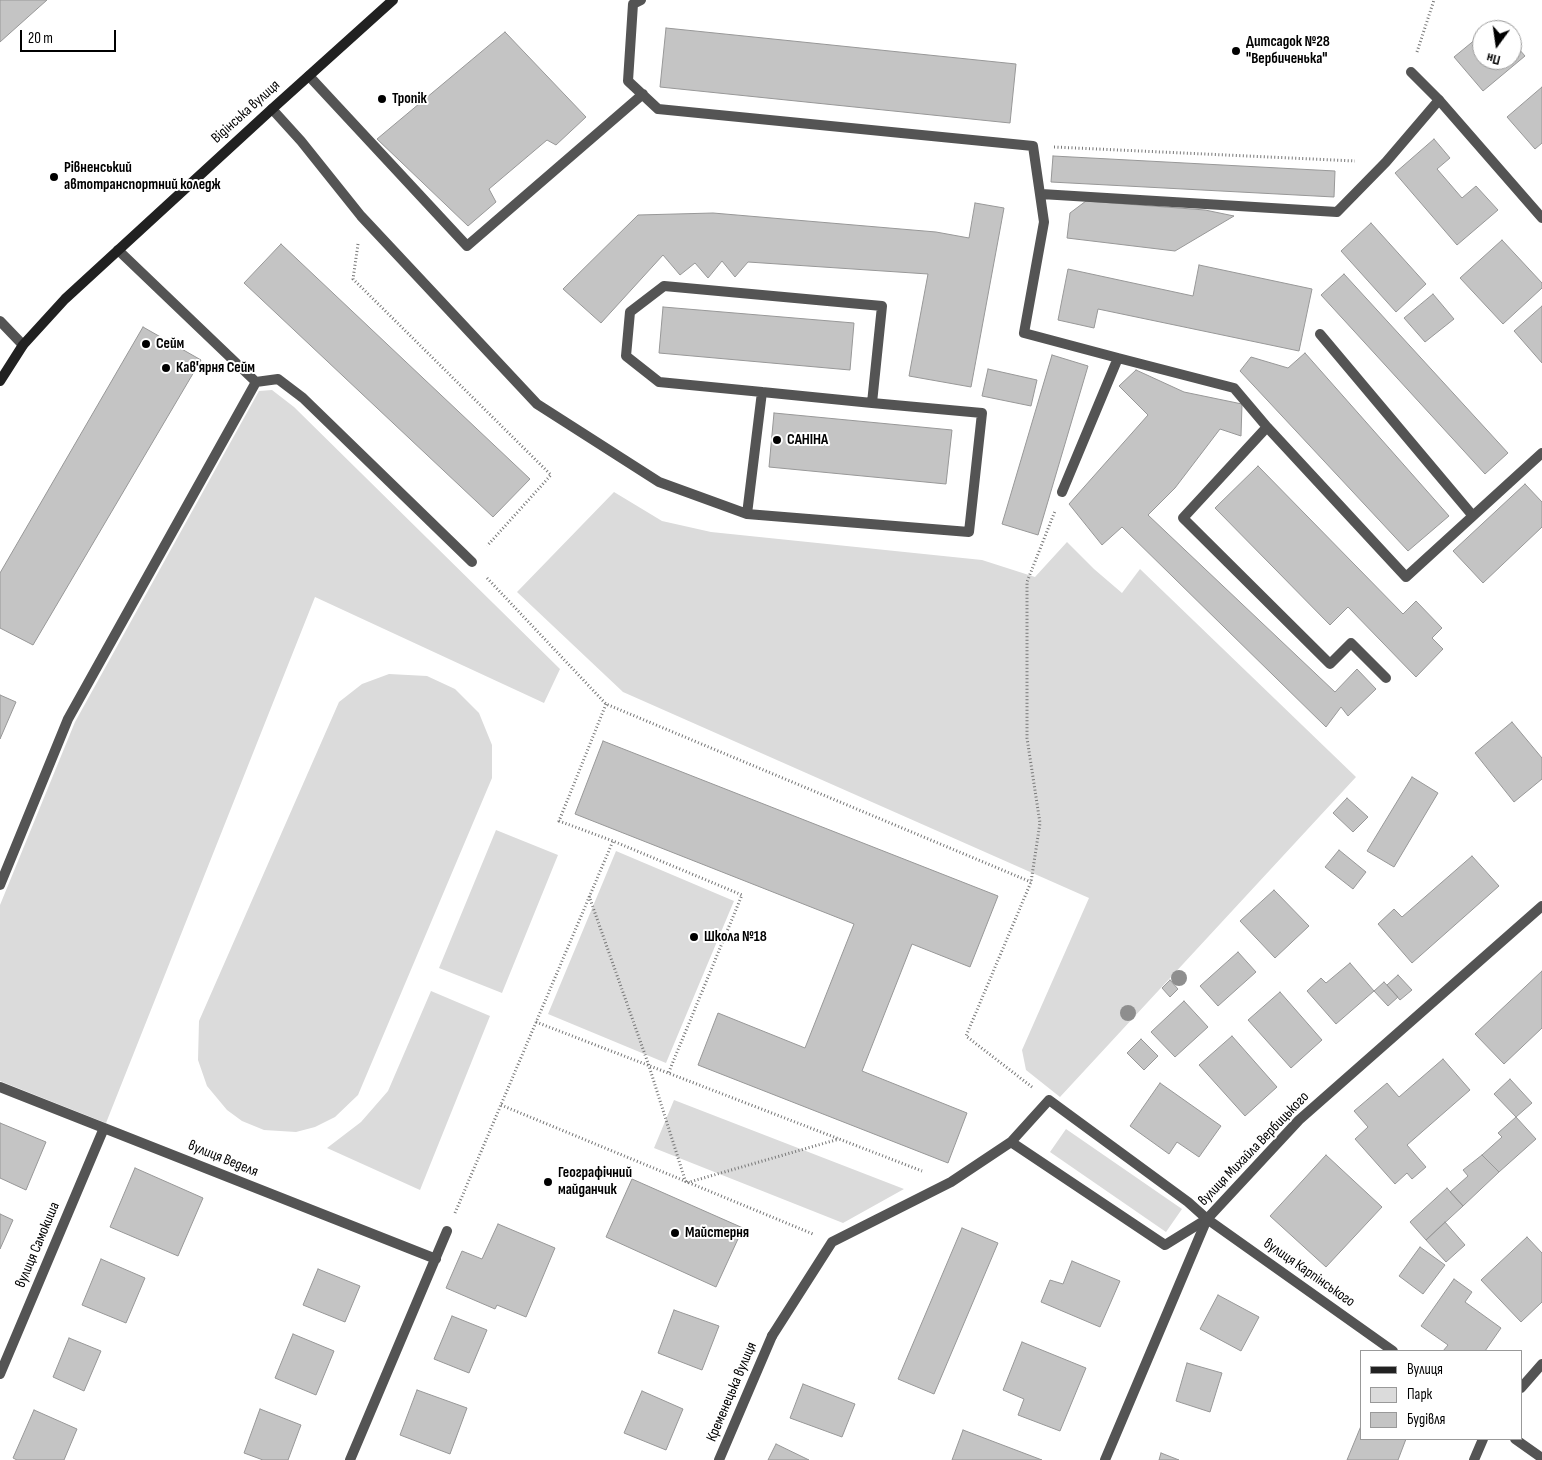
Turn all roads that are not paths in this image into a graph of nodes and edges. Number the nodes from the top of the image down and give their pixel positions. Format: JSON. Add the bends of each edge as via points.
{"nodes":[{"id":1,"x":393,"y":0,"type":"edge"},
{"id":2,"x":635,"y":1,"type":"edge"},
{"id":3,"x":1411,"y":72,"type":"road end"},
{"id":4,"x":309,"y":76,"type":"junction"},
{"id":5,"x":643,"y":94,"type":"junction"},
{"id":6,"x":1440,"y":100,"type":"junction"},
{"id":7,"x":272,"y":108,"type":"junction"},
{"id":8,"x":1041,"y":194,"type":"junction"},
{"id":9,"x":1542,"y":218,"type":"edge"},
{"id":10,"x":118,"y":250,"type":"junction"},
{"id":11,"x":0,"y":321,"type":"edge"},
{"id":12,"x":1320,"y":334,"type":"dead end"},
{"id":13,"x":23,"y":345,"type":"junction"},
{"id":14,"x":1118,"y":358,"type":"junction"},
{"id":15,"x":0,"y":380,"type":"edge"},
{"id":16,"x":256,"y":382,"type":"junction"},
{"id":17,"x":762,"y":392,"type":"junction"},
{"id":18,"x":872,"y":403,"type":"junction"},
{"id":19,"x":1267,"y":427,"type":"junction"},
{"id":20,"x":1542,"y":453,"type":"edge"},
{"id":21,"x":1062,"y":492,"type":"road end"},
{"id":22,"x":747,"y":514,"type":"junction"},
{"id":23,"x":1473,"y":516,"type":"junction"},
{"id":24,"x":472,"y":562,"type":"road end"},
{"id":25,"x":1386,"y":678,"type":"dead end"},
{"id":26,"x":0,"y":885,"type":"edge"},
{"id":27,"x":1542,"y":906,"type":"edge"},
{"id":28,"x":0,"y":1087,"type":"edge"},
{"id":29,"x":104,"y":1128,"type":"junction"},
{"id":30,"x":1011,"y":1142,"type":"junction"},
{"id":31,"x":1207,"y":1219,"type":"junction"},
{"id":32,"x":447,"y":1231,"type":"road end"},
{"id":33,"x":436,"y":1259,"type":"junction"},
{"id":34,"x":1391,"y":1350,"type":"edge"},
{"id":35,"x":1542,"y":1364,"type":"edge"},
{"id":36,"x":0,"y":1374,"type":"edge"},
{"id":37,"x":1522,"y":1387,"type":"edge"},
{"id":38,"x":1483,"y":1440,"type":"edge"},
{"id":39,"x":1516,"y":1440,"type":"edge"},
{"id":40,"x":1542,"y":1458,"type":"edge"},
{"id":41,"x":350,"y":1460,"type":"edge"},
{"id":42,"x":719,"y":1460,"type":"edge"},
{"id":43,"x":1105,"y":1460,"type":"edge"},
{"id":44,"x":1474,"y":1460,"type":"edge"}],
"edges":[{"from":1,"to":4,"type":"main road","name":"Відінська вулиця"},
{"from":2,"to":5,"type":"street","via":[[628,81]]},
{"from":3,"to":6,"type":"street"},
{"from":4,"to":5,"type":"street","via":[[467,246]]},
{"from":4,"to":7,"type":"main road","name":"Відінська вулиця"},
{"from":5,"to":8,"type":"street","via":[[658,109],[1033,146]]},
{"from":6,"to":8,"type":"street","via":[[1337,212]]},
{"from":6,"to":9,"type":"street"},
{"from":7,"to":10,"type":"main road","name":"Відінська вулиця"},
{"from":7,"to":22,"type":"street","via":[[361,216],[536,404],[659,482]]},
{"from":8,"to":14,"type":"street","via":[[1044,222],[1024,333]]},
{"from":10,"to":13,"type":"main road","name":"Відінська вулиця","via":[[65,299]]},
{"from":10,"to":16,"type":"street"},
{"from":11,"to":13,"type":"street"},
{"from":12,"to":23,"type":"street"},
{"from":13,"to":15,"type":"main road","name":"Відінська вулиця"},
{"from":14,"to":19,"type":"street","via":[[1234,388]]},
{"from":14,"to":21,"type":"street"},
{"from":16,"to":24,"type":"street","via":[[278,379],[303,398]]},
{"from":16,"to":26,"type":"street","via":[[68,719]]},
{"from":17,"to":18,"type":"street"},
{"from":17,"to":18,"type":"street","via":[[659,382],[626,356],[630,312],[664,286],[882,306]]},
{"from":17,"to":22,"type":"street"},
{"from":18,"to":22,"type":"street","via":[[982,413],[969,532]]},
{"from":19,"to":23,"type":"street","via":[[1406,577]]},
{"from":19,"to":25,"type":"street","via":[[1183,518],[1330,664],[1351,643]]},
{"from":20,"to":23,"type":"street"},
{"from":27,"to":31,"type":"street","name":"вулиця Михайла Вербицького","via":[[1299,1120]]},
{"from":28,"to":29,"type":"street","name":"вулиця Веделя"},
{"from":29,"to":33,"type":"street","name":"вулиця Веделя"},
{"from":29,"to":36,"type":"street","name":"вулиця Самокиша"},
{"from":30,"to":31,"type":"street","via":[[1165,1245]]},
{"from":30,"to":31,"type":"street","name":"вулиця Карпінського","via":[[1049,1100]]},
{"from":30,"to":42,"type":"street","name":"Кременецька вулиця","via":[[951,1182],[832,1242],[772,1336]]},
{"from":31,"to":34,"type":"street","name":"вулиця Карпінського"},
{"from":31,"to":43,"type":"street","name":"вулиця Михайла Вербицького"},
{"from":32,"to":33,"type":"street"},
{"from":33,"to":41,"type":"street"},
{"from":35,"to":37,"type":"street"},
{"from":38,"to":44,"type":"street"},
{"from":39,"to":40,"type":"street"}]}
